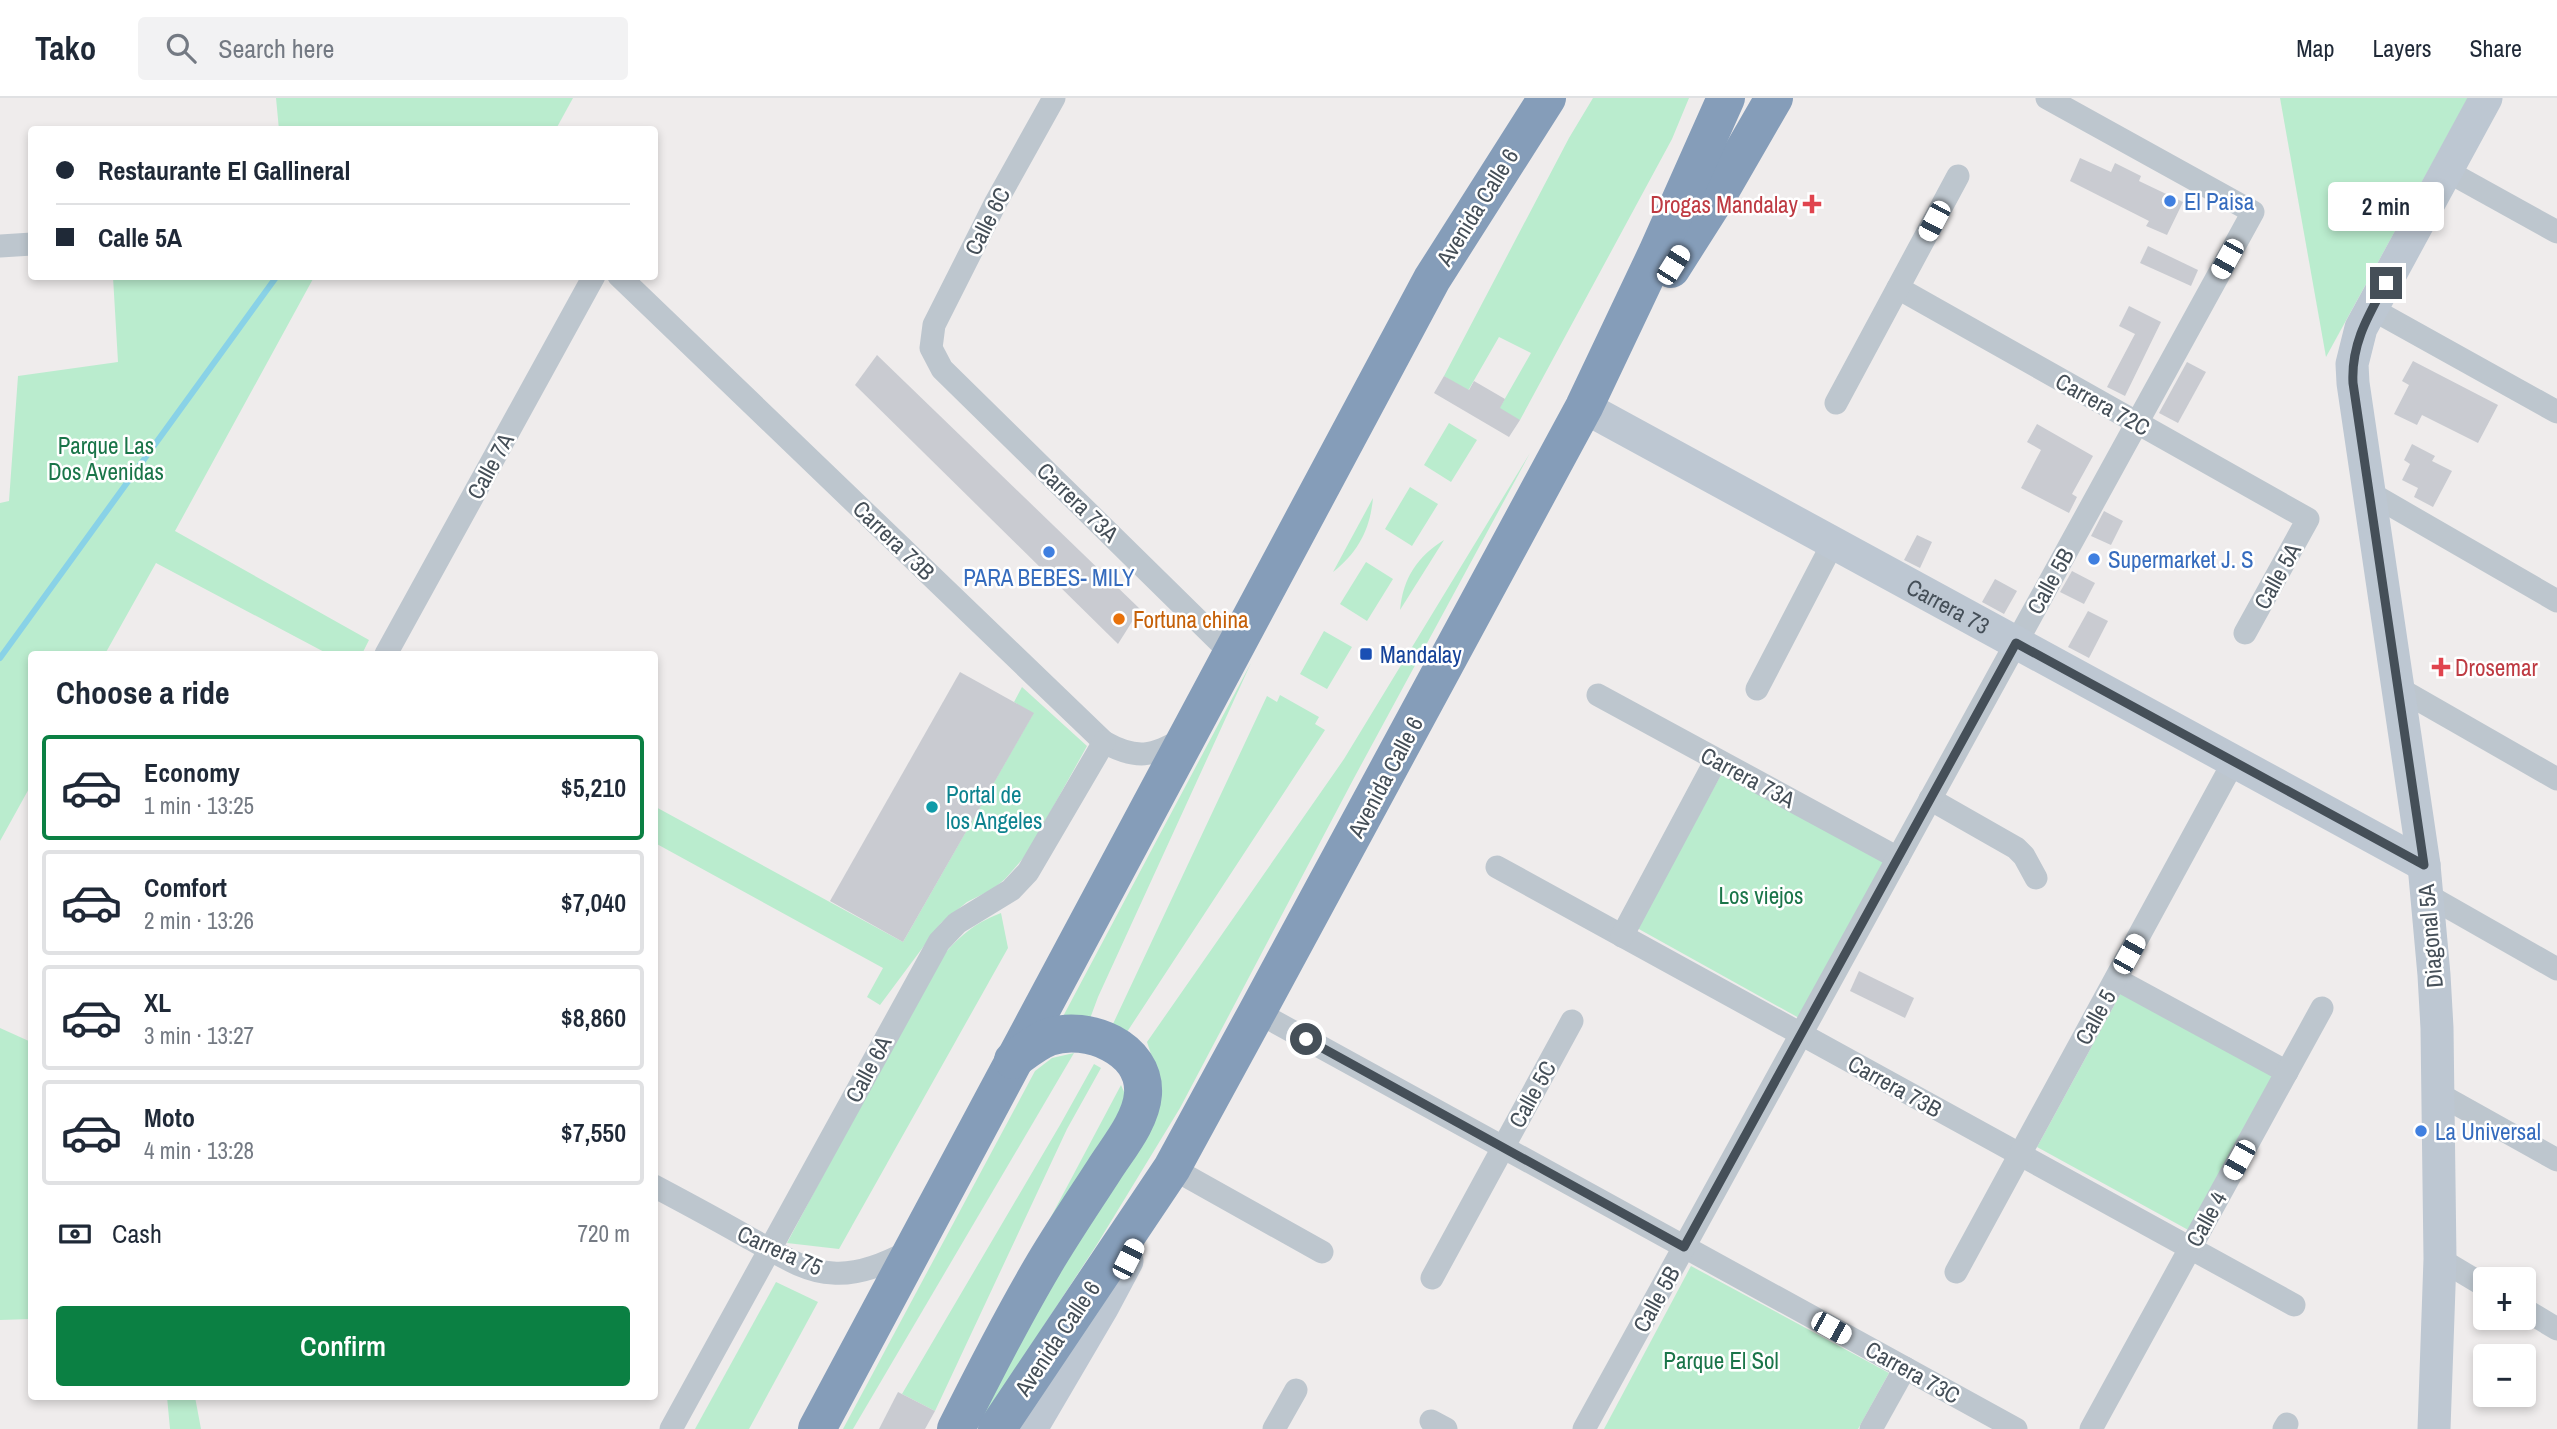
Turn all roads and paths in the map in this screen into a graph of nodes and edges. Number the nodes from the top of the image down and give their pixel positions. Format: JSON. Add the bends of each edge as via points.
{"nodes":[{"id":1,"x":1517,"y":98,"type":"edge"},
{"id":2,"x":1547,"y":98,"type":"edge"},
{"id":3,"x":1726,"y":98,"type":"edge"},
{"id":4,"x":1774,"y":98,"type":"edge"},
{"id":5,"x":2047,"y":98,"type":"edge"},
{"id":6,"x":2486,"y":98,"type":"edge"},
{"id":7,"x":1049,"y":100,"type":"edge"},
{"id":8,"x":2446,"y":171,"type":"junction"},
{"id":9,"x":1958,"y":176,"type":"dead end"},
{"id":10,"x":2557,"y":232,"type":"edge"},
{"id":11,"x":28,"y":244,"type":"edge"},
{"id":12,"x":0,"y":246,"type":"edge"},
{"id":13,"x":1432,"y":279,"type":"junction"},
{"id":14,"x":592,"y":280,"type":"edge"},
{"id":15,"x":623,"y":280,"type":"edge"},
{"id":16,"x":1898,"y":289,"type":"junction"},
{"id":17,"x":2372,"y":309,"type":"junction"},
{"id":18,"x":931,"y":348,"type":"joint"},
{"id":19,"x":1836,"y":403,"type":"dead end"},
{"id":20,"x":1584,"y":407,"type":"junction"},
{"id":21,"x":2557,"y":412,"type":"edge"},
{"id":22,"x":2137,"y":423,"type":"junction"},
{"id":23,"x":2370,"y":493,"type":"junction"},
{"id":24,"x":2308,"y":519,"type":"joint"},
{"id":25,"x":1833,"y":543,"type":"junction"},
{"id":26,"x":2557,"y":601,"type":"edge"},
{"id":27,"x":2245,"y":632,"type":"dead end"},
{"id":28,"x":2016,"y":643,"type":"junction"},
{"id":29,"x":388,"y":651,"type":"edge"},
{"id":30,"x":1231,"y":653,"type":"junction"},
{"id":31,"x":2398,"y":688,"type":"junction"},
{"id":32,"x":1757,"y":689,"type":"dead end"},
{"id":33,"x":1598,"y":695,"type":"dead end"},
{"id":34,"x":1186,"y":737,"type":"junction"},
{"id":35,"x":1104,"y":742,"type":"junction"},
{"id":36,"x":1716,"y":760,"type":"junction"},
{"id":37,"x":2234,"y":761,"type":"junction"},
{"id":38,"x":2557,"y":779,"type":"edge"},
{"id":39,"x":1930,"y":799,"type":"junction"},
{"id":40,"x":1898,"y":859,"type":"junction"},
{"id":41,"x":1497,"y":867,"type":"dead end"},
{"id":42,"x":2036,"y":878,"type":"dead end"},
{"id":43,"x":2426,"y":880,"type":"junction"},
{"id":44,"x":1622,"y":936,"type":"junction"},
{"id":45,"x":2557,"y":969,"type":"edge"},
{"id":46,"x":2116,"y":979,"type":"junction"},
{"id":47,"x":2322,"y":1008,"type":"dead end"},
{"id":48,"x":1257,"y":1012,"type":"junction"},
{"id":49,"x":1572,"y":1021,"type":"dead end"},
{"id":50,"x":1801,"y":1034,"type":"junction"},
{"id":51,"x":1013,"y":1060,"type":"junction"},
{"id":52,"x":2287,"y":1072,"type":"junction"},
{"id":53,"x":2437,"y":1093,"type":"junction"},
{"id":54,"x":1503,"y":1147,"type":"junction"},
{"id":55,"x":2020,"y":1154,"type":"junction"},
{"id":56,"x":2557,"y":1160,"type":"edge"},
{"id":57,"x":1171,"y":1168,"type":"junction"},
{"id":58,"x":658,"y":1188,"type":"edge"},
{"id":59,"x":1684,"y":1247,"type":"junction"},
{"id":60,"x":2190,"y":1248,"type":"junction"},
{"id":61,"x":770,"y":1249,"type":"junction"},
{"id":62,"x":912,"y":1250,"type":"junction"},
{"id":63,"x":1322,"y":1252,"type":"dead end"},
{"id":64,"x":2440,"y":1259,"type":"junction"},
{"id":65,"x":1956,"y":1272,"type":"dead end"},
{"id":66,"x":1432,"y":1278,"type":"dead end"},
{"id":67,"x":2473,"y":1279,"type":"edge"},
{"id":68,"x":2294,"y":1305,"type":"dead end"},
{"id":69,"x":2536,"y":1316,"type":"edge"},
{"id":70,"x":2557,"y":1329,"type":"edge"},
{"id":71,"x":1905,"y":1368,"type":"junction"},
{"id":72,"x":1296,"y":1390,"type":"dead end"},
{"id":73,"x":671,"y":1429,"type":"edge"},
{"id":74,"x":817,"y":1429,"type":"edge"},
{"id":75,"x":956,"y":1429,"type":"edge"},
{"id":76,"x":996,"y":1429,"type":"edge"},
{"id":77,"x":1031,"y":1429,"type":"edge"},
{"id":78,"x":1274,"y":1429,"type":"edge"},
{"id":79,"x":1584,"y":1429,"type":"edge"},
{"id":80,"x":1871,"y":1429,"type":"edge"},
{"id":81,"x":2016,"y":1429,"type":"edge"},
{"id":82,"x":2091,"y":1429,"type":"edge"},
{"id":83,"x":2434,"y":1429,"type":"edge"}],
"edges":[{"from":1,"to":13,"type":"highway"},
{"from":2,"to":13,"type":"highway","name":"Avenida Calle 6"},
{"from":3,"to":20,"type":"highway","name":"Avenida Calle 6"},
{"from":4,"to":20,"type":"highway"},
{"from":5,"to":22,"type":"street","name":"Calle 5B","via":[[2253,212]]},
{"from":6,"to":8,"type":"street"},
{"from":7,"to":18,"type":"street","name":"Calle 6C","via":[[934,325]]},
{"from":8,"to":10,"type":"street"},
{"from":8,"to":17,"type":"street"},
{"from":9,"to":16,"type":"street"},
{"from":11,"to":12,"type":"street"},
{"from":13,"to":30,"type":"highway","name":"Avenida Calle 6"},
{"from":14,"to":29,"type":"street","name":"Calle 7A"},
{"from":15,"to":35,"type":"street","name":"Carrera 73B"},
{"from":16,"to":19,"type":"street"},
{"from":16,"to":22,"type":"street","name":"Carrera 72C"},
{"from":17,"to":21,"type":"street"},
{"from":17,"to":23,"type":"street","name":"Diagonal 5A","via":[[2361,328],[2352,364]]},
{"from":18,"to":30,"type":"street","name":"Carrera 73A","via":[[942,369]]},
{"from":20,"to":25,"type":"street","name":"Carrera 73"},
{"from":20,"to":48,"type":"highway","name":"Avenida Calle 6"},
{"from":22,"to":24,"type":"street","name":"Carrera 72C"},
{"from":22,"to":28,"type":"street","name":"Calle 5B"},
{"from":23,"to":26,"type":"street"},
{"from":23,"to":31,"type":"street","name":"Diagonal 5A"},
{"from":24,"to":27,"type":"street","name":"Calle 5A"},
{"from":25,"to":28,"type":"street","name":"Carrera 73"},
{"from":25,"to":32,"type":"street"},
{"from":28,"to":37,"type":"street","name":"Carrera 73"},
{"from":28,"to":39,"type":"street","name":"Calle 5B"},
{"from":30,"to":34,"type":"highway","name":"Avenida Calle 6"},
{"from":31,"to":38,"type":"street"},
{"from":31,"to":43,"type":"street","name":"Diagonal 5A"},
{"from":33,"to":36,"type":"street","name":"Carrera 73A"},
{"from":34,"to":35,"type":"street","name":"Carrera 73B","via":[[1150,755],[1134,755]]},
{"from":34,"to":51,"type":"highway","name":"Avenida Calle 6"},
{"from":35,"to":61,"type":"street","name":"Calle 6A","via":[[1028,872],[1011,890],[957,923],[939,942]]},
{"from":36,"to":40,"type":"street","name":"Carrera 73A"},
{"from":36,"to":44,"type":"street"},
{"from":37,"to":43,"type":"street","name":"Carrera 73"},
{"from":37,"to":46,"type":"street","name":"Calle 5"},
{"from":39,"to":40,"type":"street","name":"Calle 5B"},
{"from":39,"to":42,"type":"street","via":[[2016,848]]},
{"from":40,"to":50,"type":"street","name":"Calle 5B"},
{"from":41,"to":44,"type":"street","name":"Carrera 73B"},
{"from":43,"to":45,"type":"street","name":"Carrera 73"},
{"from":43,"to":53,"type":"street","name":"Diagonal 5A"},
{"from":44,"to":50,"type":"street","name":"Carrera 73B"},
{"from":46,"to":52,"type":"street"},
{"from":46,"to":55,"type":"street","name":"Calle 5"},
{"from":47,"to":52,"type":"street","name":"Calle 4"},
{"from":48,"to":54,"type":"street","name":"Carrera 73C"},
{"from":48,"to":57,"type":"highway","name":"Avenida Calle 6"},
{"from":49,"to":54,"type":"street","name":"Calle 5C"},
{"from":50,"to":55,"type":"street","name":"Carrera 73B"},
{"from":50,"to":59,"type":"street","name":"Calle 5B"},
{"from":51,"to":62,"type":"highway","name":"Avenida Calle 6"},
{"from":51,"to":75,"type":"highway","via":[[1049,1037],[1079,1033],[1096,1037],[1126,1053],[1136,1064],[1143,1095],[1138,1114],[998,1345]]},
{"from":52,"to":60,"type":"street","name":"Calle 4"},
{"from":53,"to":56,"type":"street"},
{"from":53,"to":64,"type":"street","name":"Diagonal 5A"},
{"from":54,"to":59,"type":"street","name":"Carrera 73C"},
{"from":54,"to":66,"type":"street","name":"Calle 5C"},
{"from":55,"to":60,"type":"street","name":"Carrera 73B"},
{"from":55,"to":65,"type":"street","name":"Calle 5"},
{"from":57,"to":63,"type":"street"},
{"from":57,"to":76,"type":"highway","name":"Avenida Calle 6"},
{"from":57,"to":77,"type":"street","via":[[1102,1308]]},
{"from":58,"to":61,"type":"street","name":"Carrera 75"},
{"from":59,"to":71,"type":"street","name":"Carrera 73C"},
{"from":59,"to":79,"type":"street","name":"Calle 5B"},
{"from":60,"to":68,"type":"street","name":"Carrera 73B"},
{"from":60,"to":82,"type":"street","name":"Calle 4"},
{"from":61,"to":62,"type":"street","name":"Carrera 75","via":[[807,1267],[834,1273],[869,1268]]},
{"from":61,"to":73,"type":"street","name":"Calle 6A"},
{"from":62,"to":74,"type":"highway","name":"Avenida Calle 6"},
{"from":64,"to":67,"type":"street"},
{"from":64,"to":83,"type":"street","name":"Diagonal 5A"},
{"from":69,"to":70,"type":"street"},
{"from":71,"to":80,"type":"street"},
{"from":71,"to":81,"type":"street","name":"Carrera 73C"},
{"from":72,"to":78,"type":"street"}]}
